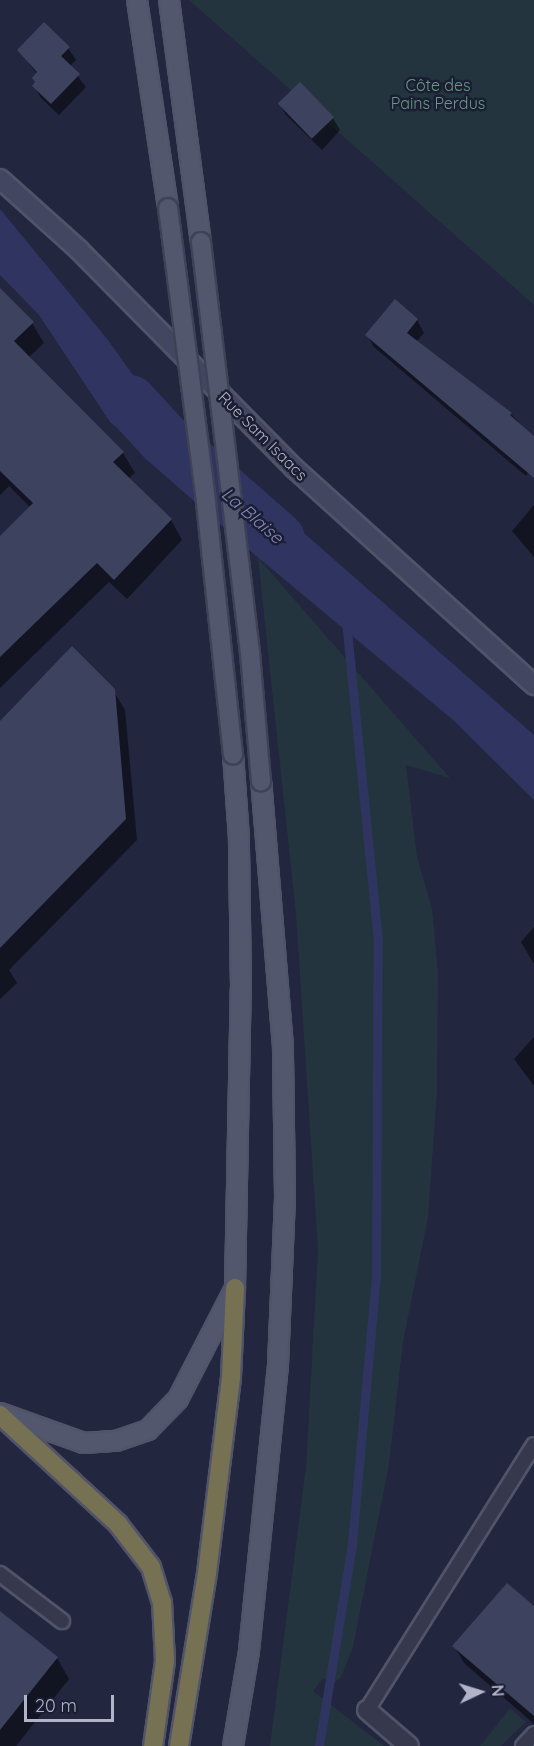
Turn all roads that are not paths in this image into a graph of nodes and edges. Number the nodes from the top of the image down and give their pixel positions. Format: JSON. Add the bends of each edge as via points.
{"nodes":[{"id":1,"x":137,"y":0,"type":"edge"},
{"id":2,"x":169,"y":0,"type":"edge"},
{"id":3,"x":0,"y":179,"type":"edge"},
{"id":4,"x":534,"y":685,"type":"edge"},
{"id":5,"x":235,"y":1288,"type":"junction"},
{"id":6,"x":0,"y":1414,"type":"edge"},
{"id":7,"x":534,"y":1445,"type":"edge"},
{"id":8,"x":0,"y":1574,"type":"edge"},
{"id":9,"x":62,"y":1621,"type":"dead end"},
{"id":10,"x":368,"y":1710,"type":"joint"},
{"id":11,"x":534,"y":1734,"type":"edge"},
{"id":12,"x":153,"y":1746,"type":"edge"},
{"id":13,"x":179,"y":1746,"type":"edge"},
{"id":14,"x":233,"y":1746,"type":"edge"},
{"id":15,"x":409,"y":1746,"type":"edge"},
{"id":16,"x":523,"y":1746,"type":"edge"}],
"edges":[{"from":1,"to":5,"type":"main road","bridge":true,"via":[[206,504],[233,755],[239,838],[241,989]]},
{"from":2,"to":14,"type":"main road","bridge":true,"via":[[250,653],[283,1047],[285,1197],[278,1365],[249,1651]]},
{"from":3,"to":4,"type":"main road","name":"Rue Sam Isaacs","via":[[79,250],[294,468]]},
{"from":5,"to":6,"type":"main road","via":[[178,1399],[148,1430],[116,1441],[84,1443]]},
{"from":5,"to":13,"type":"highway","via":[[230,1389]]},
{"from":6,"to":12,"type":"highway","via":[[118,1524],[151,1567],[162,1602],[165,1638]]},
{"from":7,"to":10,"type":"lane"},
{"from":8,"to":9,"type":"lane"},
{"from":10,"to":15,"type":"street"},
{"from":11,"to":16,"type":"lane"}]}
